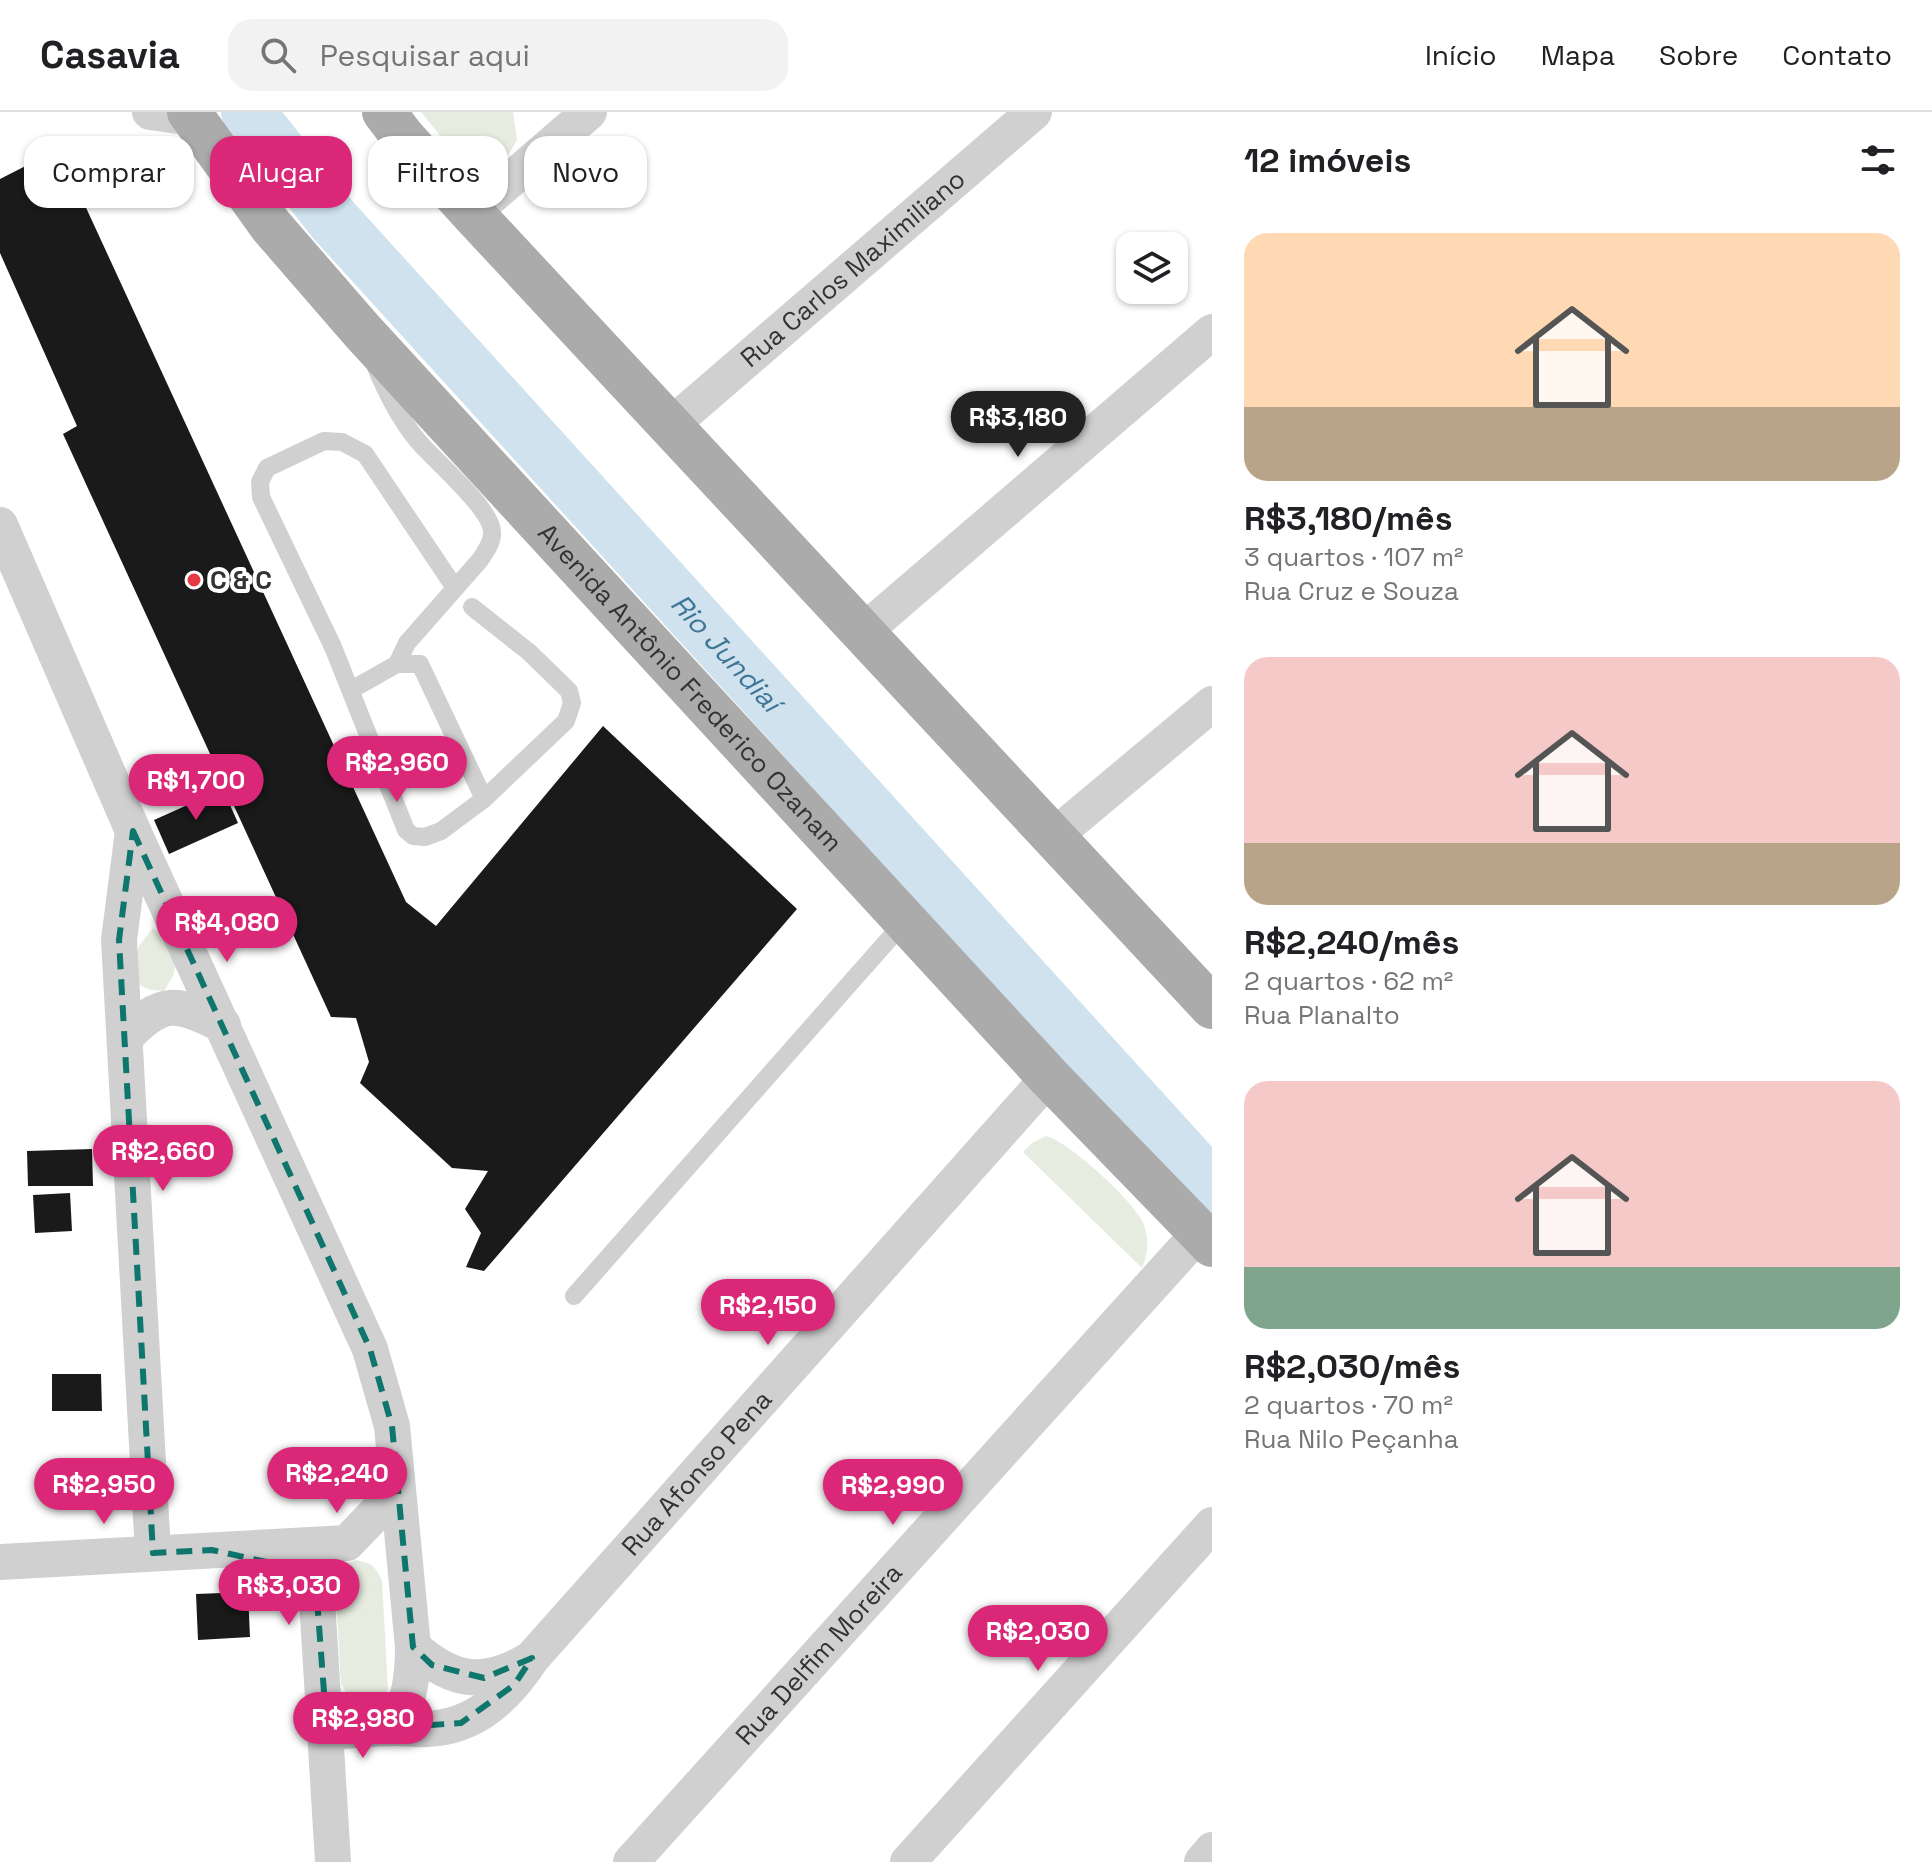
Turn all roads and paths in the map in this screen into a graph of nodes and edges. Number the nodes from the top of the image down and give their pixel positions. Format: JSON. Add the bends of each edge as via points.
{"nodes":[{"id":1,"x":384,"y":112,"type":"edge"},
{"id":2,"x":589,"y":112,"type":"edge"},
{"id":3,"x":1034,"y":112,"type":"edge"},
{"id":4,"x":177,"y":114,"type":"edge"},
{"id":5,"x":472,"y":213,"type":"junction"},
{"id":6,"x":363,"y":332,"type":"junction"},
{"id":7,"x":1212,"y":332,"type":"edge"},
{"id":8,"x":671,"y":425,"type":"junction"},
{"id":9,"x":1,"y":527,"type":"edge"},
{"id":10,"x":455,"y":588,"type":"junction"},
{"id":11,"x":472,"y":607,"type":"dead end"},
{"id":12,"x":863,"y":632,"type":"junction"},
{"id":13,"x":397,"y":664,"type":"junction"},
{"id":14,"x":351,"y":690,"type":"junction"},
{"id":15,"x":1212,"y":704,"type":"edge"},
{"id":16,"x":484,"y":799,"type":"junction"},
{"id":17,"x":133,"y":831,"type":"junction"},
{"id":18,"x":1054,"y":836,"type":"junction"},
{"id":19,"x":905,"y":921,"type":"junction"},
{"id":20,"x":1212,"y":1007,"type":"edge"},
{"id":21,"x":223,"y":1025,"type":"junction"},
{"id":22,"x":125,"y":1038,"type":"junction"},
{"id":23,"x":1049,"y":1077,"type":"junction"},
{"id":24,"x":1206,"y":1238,"type":"edge"},
{"id":25,"x":574,"y":1296,"type":"dead end"},
{"id":26,"x":398,"y":1490,"type":"junction"},
{"id":27,"x":1212,"y":1525,"type":"edge"},
{"id":28,"x":347,"y":1543,"type":"junction"},
{"id":29,"x":212,"y":1550,"type":"junction"},
{"id":30,"x":153,"y":1553,"type":"junction"},
{"id":31,"x":0,"y":1562,"type":"edge"},
{"id":32,"x":405,"y":1569,"type":"junction"},
{"id":33,"x":317,"y":1599,"type":"junction"},
{"id":34,"x":413,"y":1647,"type":"junction"},
{"id":35,"x":532,"y":1658,"type":"junction"},
{"id":36,"x":396,"y":1728,"type":"junction"},
{"id":37,"x":327,"y":1732,"type":"junction"},
{"id":38,"x":1212,"y":1850,"type":"edge"},
{"id":39,"x":333,"y":1862,"type":"edge"},
{"id":40,"x":631,"y":1862,"type":"edge"},
{"id":41,"x":908,"y":1862,"type":"edge"},
{"id":42,"x":1202,"y":1862,"type":"edge"}],
"edges":[{"from":1,"to":5,"type":"main road"},
{"from":2,"to":5,"type":"street"},
{"from":3,"to":8,"type":"street","name":"Rua Carlos Maximiliano"},
{"from":4,"to":6,"type":"main road","name":"Avenida Antônio Frederico Ozanam"},
{"from":5,"to":8,"type":"main road"},
{"from":6,"to":10,"type":"lane","via":[[387,395],[417,440],[483,510],[493,530],[480,560]]},
{"from":6,"to":19,"type":"main road","name":"Avenida Antônio Frederico Ozanam"},
{"from":7,"to":12,"type":"street"},
{"from":8,"to":12,"type":"main road"},
{"from":9,"to":17,"type":"street"},
{"from":10,"to":13,"type":"lane","via":[[407,643]]},
{"from":10,"to":14,"type":"lane","via":[[365,454],[342,442],[324,441],[267,468],[260,482],[261,497]]},
{"from":11,"to":16,"type":"lane","via":[[529,652],[569,691],[572,703],[566,721]]},
{"from":12,"to":18,"type":"main road"},
{"from":13,"to":14,"type":"lane"},
{"from":13,"to":16,"type":"lane","via":[[420,664]]},
{"from":14,"to":16,"type":"lane","via":[[406,830],[413,836],[441,831]]},
{"from":15,"to":18,"type":"street"},
{"from":17,"to":21,"type":"street"},
{"from":17,"to":22,"type":"street","via":[[119,940]]},
{"from":18,"to":20,"type":"main road"},
{"from":19,"to":23,"type":"main road","name":"Avenida Antônio Frederico Ozanam"},
{"from":19,"to":25,"type":"lane"},
{"from":21,"to":22,"type":"street","via":[[191,1009],[164,1008],[145,1016]]},
{"from":21,"to":26,"type":"street","via":[[370,1349],[392,1426]]},
{"from":22,"to":30,"type":"street"},
{"from":23,"to":24,"type":"main road","name":"Avenida Antônio Frederico Ozanam"},
{"from":23,"to":35,"type":"street","name":"Rua Afonso Pena"},
{"from":24,"to":40,"type":"street","name":"Rua Delfim Moreira"},
{"from":26,"to":28,"type":"street"},
{"from":26,"to":32,"type":"street"},
{"from":27,"to":41,"type":"street"},
{"from":28,"to":29,"type":"street"},
{"from":28,"to":32,"type":"street","via":[[370,1541],[391,1551]]},
{"from":28,"to":33,"type":"street","via":[[322,1566]]},
{"from":29,"to":30,"type":"street"},
{"from":29,"to":33,"type":"street","via":[[271,1563],[297,1578]]},
{"from":30,"to":31,"type":"street"},
{"from":32,"to":34,"type":"street"},
{"from":33,"to":37,"type":"street"},
{"from":34,"to":35,"type":"street","via":[[432,1665],[484,1678],[509,1672]]},
{"from":34,"to":36,"type":"street","via":[[408,1701]]},
{"from":35,"to":36,"type":"street","name":"Rua Afonso Pena","via":[[506,1693],[461,1723]]},
{"from":36,"to":37,"type":"street","name":"Rua Afonso Pena"},
{"from":37,"to":39,"type":"street"},
{"from":38,"to":42,"type":"street"}]}
